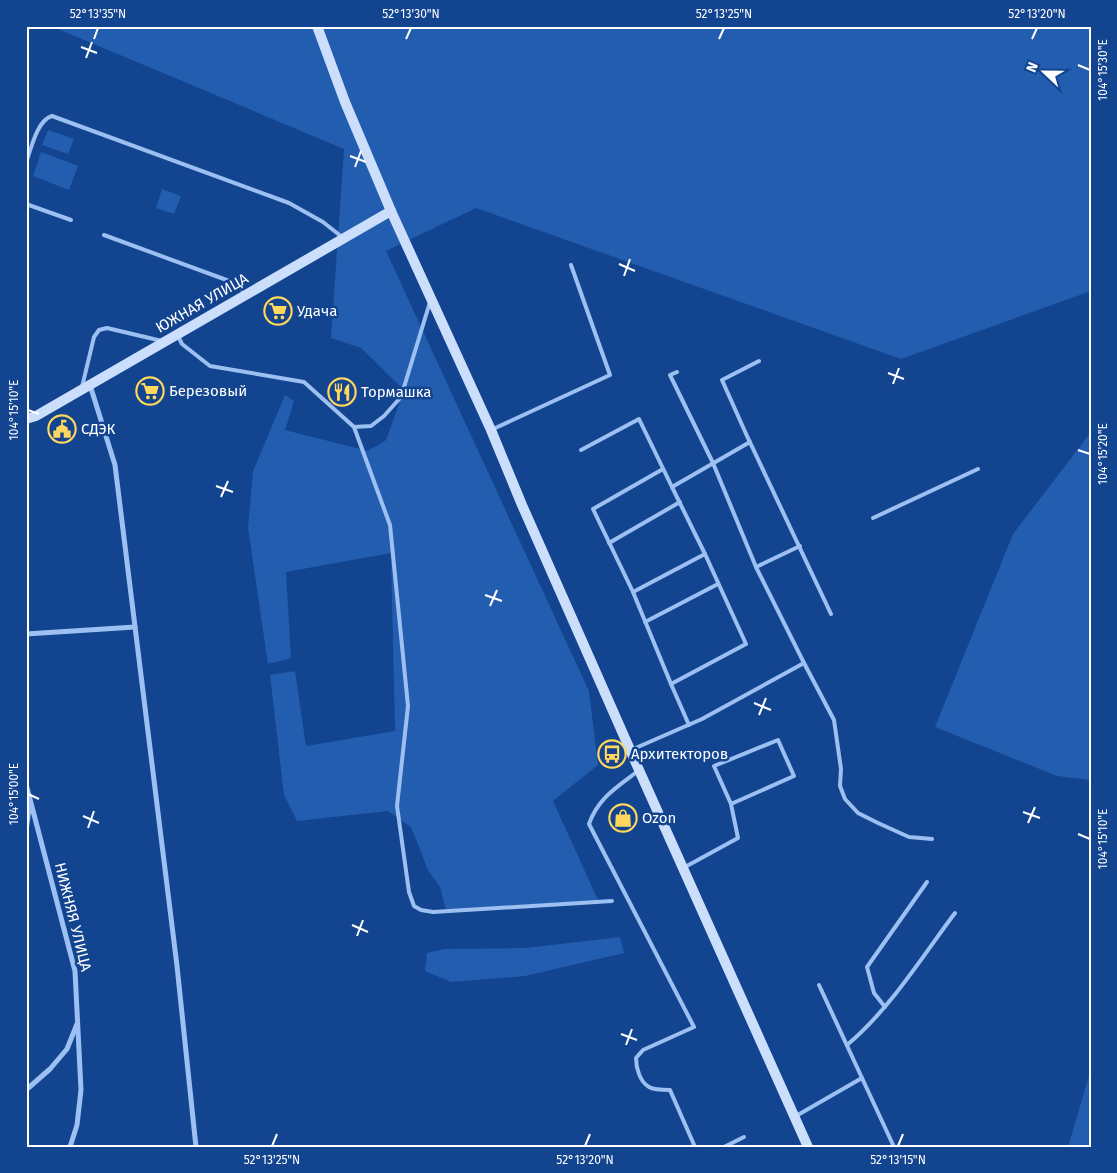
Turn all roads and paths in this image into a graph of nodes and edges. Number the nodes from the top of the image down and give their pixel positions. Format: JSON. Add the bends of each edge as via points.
{"nodes":[{"id":1,"x":317,"y":26,"type":"edge"},
{"id":2,"x":26,"y":163,"type":"edge"},
{"id":3,"x":26,"y":204,"type":"edge"},
{"id":4,"x":391,"y":211,"type":"junction"},
{"id":5,"x":71,"y":220,"type":"dead end"},
{"id":6,"x":104,"y":235,"type":"dead end"},
{"id":7,"x":344,"y":238,"type":"junction"},
{"id":8,"x":571,"y":265,"type":"dead end"},
{"id":9,"x":246,"y":295,"type":"junction"},
{"id":10,"x":431,"y":298,"type":"junction"},
{"id":11,"x":177,"y":334,"type":"junction"},
{"id":12,"x":164,"y":342,"type":"junction"},
{"id":13,"x":760,"y":361,"type":"dead end"},
{"id":14,"x":677,"y":372,"type":"dead end"},
{"id":15,"x":86,"y":387,"type":"junction"},
{"id":16,"x":26,"y":419,"type":"edge"},
{"id":17,"x":354,"y":428,"type":"junction"},
{"id":18,"x":492,"y":430,"type":"junction"},
{"id":19,"x":750,"y":442,"type":"junction"},
{"id":20,"x":581,"y":450,"type":"dead end"},
{"id":21,"x":713,"y":463,"type":"junction"},
{"id":22,"x":663,"y":469,"type":"junction"},
{"id":23,"x":978,"y":469,"type":"dead end"},
{"id":24,"x":672,"y":487,"type":"junction"},
{"id":25,"x":680,"y":502,"type":"junction"},
{"id":26,"x":873,"y":518,"type":"dead end"},
{"id":27,"x":609,"y":543,"type":"junction"},
{"id":28,"x":800,"y":546,"type":"junction"},
{"id":29,"x":705,"y":554,"type":"junction"},
{"id":30,"x":756,"y":566,"type":"junction"},
{"id":31,"x":718,"y":584,"type":"junction"},
{"id":32,"x":633,"y":592,"type":"junction"},
{"id":33,"x":831,"y":614,"type":"dead end"},
{"id":34,"x":645,"y":622,"type":"junction"},
{"id":35,"x":135,"y":627,"type":"junction"},
{"id":36,"x":26,"y":634,"type":"edge"},
{"id":37,"x":804,"y":663,"type":"junction"},
{"id":38,"x":671,"y":684,"type":"junction"},
{"id":39,"x":689,"y":725,"type":"junction"},
{"id":40,"x":631,"y":750,"type":"junction"},
{"id":41,"x":639,"y":770,"type":"junction"},
{"id":42,"x":26,"y":784,"type":"edge"},
{"id":43,"x":30,"y":798,"type":"junction"},
{"id":44,"x":731,"y":804,"type":"junction"},
{"id":45,"x":26,"y":831,"type":"edge"},
{"id":46,"x":932,"y":838,"type":"dead end"},
{"id":47,"x":683,"y":868,"type":"junction"},
{"id":48,"x":927,"y":882,"type":"dead end"},
{"id":49,"x":612,"y":901,"type":"dead end"},
{"id":50,"x":955,"y":913,"type":"dead end"},
{"id":51,"x":819,"y":985,"type":"dead end"},
{"id":52,"x":885,"y":1007,"type":"junction"},
{"id":53,"x":78,"y":1021,"type":"junction"},
{"id":54,"x":847,"y":1044,"type":"junction"},
{"id":55,"x":862,"y":1078,"type":"junction"},
{"id":56,"x":26,"y":1090,"type":"edge"},
{"id":57,"x":794,"y":1117,"type":"junction"},
{"id":58,"x":744,"y":1137,"type":"dead end"},
{"id":59,"x":70,"y":1147,"type":"edge"},
{"id":60,"x":196,"y":1147,"type":"edge"},
{"id":61,"x":695,"y":1147,"type":"edge"},
{"id":62,"x":724,"y":1147,"type":"edge"},
{"id":63,"x":808,"y":1147,"type":"edge"},
{"id":64,"x":894,"y":1147,"type":"edge"}],
"edges":[{"from":1,"to":4,"type":"street"},
{"from":2,"to":7,"type":"lane","via":[[41,122],[52,116],[289,203]]},
{"from":3,"to":5,"type":"lane"},
{"from":4,"to":7,"type":"street","name":"ЮЖНАЯ УЛИЦА"},
{"from":4,"to":10,"type":"street"},
{"from":6,"to":9,"type":"lane","via":[[232,282]]},
{"from":7,"to":9,"type":"street","name":"ЮЖНАЯ УЛИЦА"},
{"from":8,"to":18,"type":"lane","via":[[610,376]]},
{"from":9,"to":11,"type":"street","name":"ЮЖНАЯ УЛИЦА"},
{"from":10,"to":17,"type":"lane","via":[[402,396],[370,426]]},
{"from":10,"to":18,"type":"street"},
{"from":11,"to":12,"type":"street","name":"ЮЖНАЯ УЛИЦА"},
{"from":11,"to":17,"type":"lane","via":[[182,344],[210,366],[304,382]]},
{"from":12,"to":15,"type":"street","name":"ЮЖНАЯ УЛИЦА"},
{"from":12,"to":15,"type":"lane","via":[[107,328],[99,330],[94,337]]},
{"from":13,"to":19,"type":"lane","via":[[722,380]]},
{"from":14,"to":21,"type":"lane","via":[[670,375]]},
{"from":15,"to":16,"type":"street","name":"ЮЖНАЯ УЛИЦА"},
{"from":15,"to":35,"type":"street","via":[[114,465]]},
{"from":17,"to":49,"type":"lane","via":[[390,525],[408,706],[397,806],[409,892],[414,906],[433,912]]},
{"from":18,"to":40,"type":"street"},
{"from":19,"to":21,"type":"lane"},
{"from":19,"to":28,"type":"lane"},
{"from":20,"to":22,"type":"lane","via":[[639,419]]},
{"from":21,"to":24,"type":"lane"},
{"from":21,"to":30,"type":"lane"},
{"from":22,"to":24,"type":"lane"},
{"from":22,"to":27,"type":"lane","via":[[593,509]]},
{"from":23,"to":26,"type":"lane"},
{"from":24,"to":25,"type":"lane"},
{"from":25,"to":27,"type":"lane"},
{"from":25,"to":29,"type":"lane"},
{"from":27,"to":32,"type":"lane"},
{"from":28,"to":30,"type":"lane"},
{"from":28,"to":33,"type":"lane"},
{"from":29,"to":31,"type":"lane"},
{"from":29,"to":32,"type":"lane"},
{"from":30,"to":37,"type":"lane"},
{"from":31,"to":34,"type":"lane"},
{"from":31,"to":38,"type":"lane","via":[[746,644]]},
{"from":32,"to":34,"type":"lane"},
{"from":34,"to":38,"type":"lane"},
{"from":35,"to":36,"type":"street"},
{"from":35,"to":60,"type":"street"},
{"from":37,"to":39,"type":"lane"},
{"from":37,"to":46,"type":"lane","via":[[834,720],[841,769],[840,786],[845,799],[858,813],[909,837]]},
{"from":38,"to":39,"type":"lane"},
{"from":39,"to":40,"type":"lane"},
{"from":40,"to":41,"type":"street"},
{"from":41,"to":47,"type":"street"},
{"from":41,"to":61,"type":"lane","via":[[606,796],[594,810],[589,824],[694,1027],[644,1050],[636,1058],[636,1066],[650,1088],[670,1090]]},
{"from":42,"to":43,"type":"street","name":"НИЖНЯЯ УЛИЦА"},
{"from":43,"to":45,"type":"street"},
{"from":43,"to":53,"type":"street","name":"НИЖНЯЯ УЛИЦА","via":[[75,971]]},
{"from":44,"to":44,"type":"lane","via":[[794,776],[778,740],[714,766]]},
{"from":44,"to":47,"type":"lane","via":[[738,838]]},
{"from":47,"to":57,"type":"street"},
{"from":48,"to":52,"type":"lane","via":[[867,967],[874,993]]},
{"from":50,"to":52,"type":"lane"},
{"from":51,"to":54,"type":"lane"},
{"from":52,"to":54,"type":"lane"},
{"from":53,"to":56,"type":"street","via":[[66,1049],[50,1069]]},
{"from":53,"to":59,"type":"street","name":"НИЖНЯЯ УЛИЦА","via":[[81,1090],[77,1125]]},
{"from":54,"to":55,"type":"lane"},
{"from":55,"to":57,"type":"lane"},
{"from":55,"to":64,"type":"lane"},
{"from":57,"to":63,"type":"street"},
{"from":58,"to":62,"type":"lane"}]}
